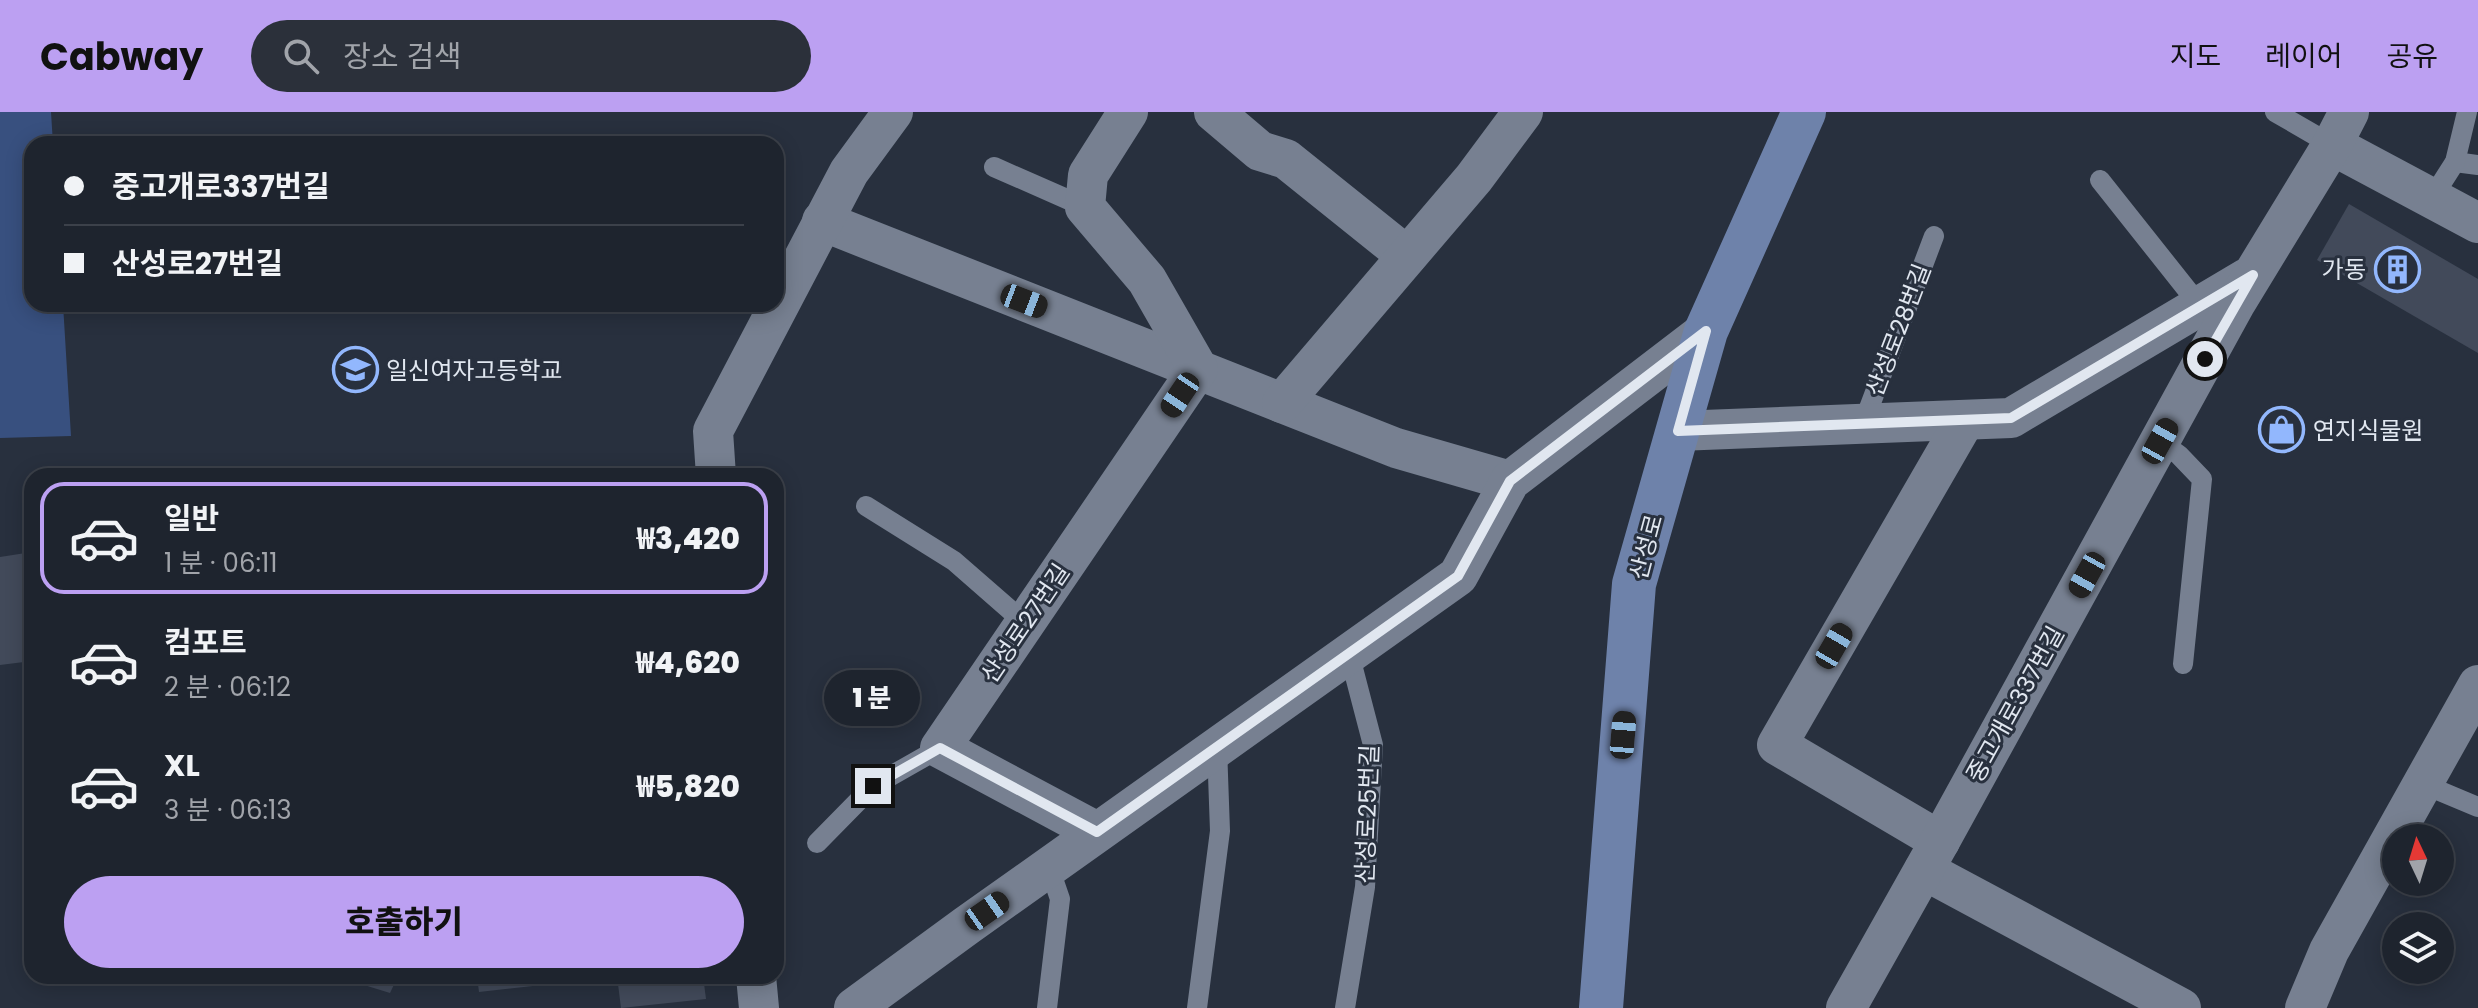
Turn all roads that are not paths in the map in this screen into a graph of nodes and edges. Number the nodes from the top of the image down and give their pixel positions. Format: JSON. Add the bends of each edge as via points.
{"nodes":[{"id":1,"x":893,"y":112,"type":"edge"},
{"id":2,"x":1128,"y":112,"type":"edge"},
{"id":3,"x":1214,"y":112,"type":"edge"},
{"id":4,"x":1523,"y":112,"type":"edge"},
{"id":5,"x":1804,"y":112,"type":"edge"},
{"id":6,"x":2275,"y":112,"type":"edge"},
{"id":7,"x":2467,"y":112,"type":"edge"},
{"id":8,"x":2340,"y":126,"type":"edge"},
{"id":9,"x":2455,"y":162,"type":"junction"},
{"id":10,"x":2478,"y":165,"type":"edge"},
{"id":11,"x":994,"y":167,"type":"dead end"},
{"id":12,"x":2100,"y":180,"type":"dead end"},
{"id":13,"x":2432,"y":198,"type":"junction"},
{"id":14,"x":1085,"y":207,"type":"junction"},
{"id":15,"x":822,"y":221,"type":"junction"},
{"id":16,"x":2478,"y":223,"type":"edge"},
{"id":17,"x":1934,"y":236,"type":"dead end"},
{"id":18,"x":1407,"y":256,"type":"junction"},
{"id":19,"x":2253,"y":275,"type":"junction"},
{"id":20,"x":784,"y":294,"type":"edge"},
{"id":21,"x":2200,"y":306,"type":"junction"},
{"id":22,"x":775,"y":312,"type":"edge"},
{"id":23,"x":1706,"y":331,"type":"junction"},
{"id":24,"x":1198,"y":369,"type":"junction"},
{"id":25,"x":1282,"y":403,"type":"junction"},
{"id":26,"x":1965,"y":420,"type":"junction"},
{"id":27,"x":1863,"y":424,"type":"junction"},
{"id":28,"x":1678,"y":431,"type":"junction"},
{"id":29,"x":2160,"y":441,"type":"junction"},
{"id":30,"x":715,"y":468,"type":"edge"},
{"id":31,"x":1510,"y":481,"type":"junction"},
{"id":32,"x":866,"y":506,"type":"dead end"},
{"id":33,"x":1025,"y":623,"type":"junction"},
{"id":34,"x":1349,"y":653,"type":"junction"},
{"id":35,"x":2183,"y":664,"type":"dead end"},
{"id":36,"x":2478,"y":685,"type":"edge"},
{"id":37,"x":1217,"y":747,"type":"junction"},
{"id":38,"x":940,"y":748,"type":"junction"},
{"id":39,"x":2423,"y":784,"type":"junction"},
{"id":40,"x":2478,"y":807,"type":"edge"},
{"id":41,"x":1097,"y":832,"type":"junction"},
{"id":42,"x":817,"y":843,"type":"dead end"},
{"id":43,"x":1932,"y":856,"type":"junction"},
{"id":44,"x":1049,"y":867,"type":"junction"},
{"id":45,"x":757,"y":984,"type":"edge"},
{"id":46,"x":1199,"y":998,"type":"edge"},
{"id":47,"x":759,"y":1008,"type":"edge"},
{"id":48,"x":854,"y":1008,"type":"edge"},
{"id":49,"x":1047,"y":1008,"type":"edge"},
{"id":50,"x":1345,"y":1008,"type":"edge"},
{"id":51,"x":1601,"y":1008,"type":"edge"},
{"id":52,"x":1846,"y":1008,"type":"edge"},
{"id":53,"x":2181,"y":1008,"type":"edge"},
{"id":54,"x":2305,"y":1008,"type":"edge"}],
"edges":[{"from":1,"to":15,"type":"street","via":[[849,172]]},
{"from":2,"to":14,"type":"street","via":[[1088,175]]},
{"from":3,"to":18,"type":"street","via":[[1260,151],[1286,159]]},
{"from":4,"to":18,"type":"street"},
{"from":5,"to":23,"type":"street","name":"산성로"},
{"from":6,"to":8,"type":"lane"},
{"from":7,"to":9,"type":"lane"},
{"from":8,"to":13,"type":"street"},
{"from":8,"to":19,"type":"street","name":"중고개로337번길"},
{"from":9,"to":10,"type":"lane"},
{"from":9,"to":13,"type":"lane"},
{"from":11,"to":14,"type":"lane"},
{"from":12,"to":21,"type":"lane"},
{"from":13,"to":16,"type":"street"},
{"from":14,"to":24,"type":"street","via":[[1147,280]]},
{"from":15,"to":20,"type":"street"},
{"from":15,"to":24,"type":"street"},
{"from":17,"to":27,"type":"lane","name":"산성로28번길"},
{"from":18,"to":25,"type":"street"},
{"from":19,"to":21,"type":"street","name":"산성로28번길"},
{"from":19,"to":29,"type":"street","name":"중고개로337번길"},
{"from":21,"to":26,"type":"street","name":"산성로28번길","via":[[2011,418]]},
{"from":22,"to":30,"type":"street","via":[[713,431]]},
{"from":23,"to":28,"type":"street","name":"산성로"},
{"from":23,"to":31,"type":"street"},
{"from":24,"to":25,"type":"street"},
{"from":24,"to":33,"type":"street","name":"산성로27번길"},
{"from":25,"to":31,"type":"street","via":[[1396,448]]},
{"from":26,"to":27,"type":"street","name":"산성로28번길"},
{"from":26,"to":43,"type":"street","via":[[1777,745]]},
{"from":27,"to":28,"type":"street","name":"산성로28번길"},
{"from":28,"to":51,"type":"street","name":"산성로","via":[[1634,584]]},
{"from":29,"to":35,"type":"lane","via":[[2202,479]]},
{"from":29,"to":43,"type":"street","name":"중고개로337번길"},
{"from":31,"to":34,"type":"street","via":[[1458,576]]},
{"from":32,"to":33,"type":"lane","via":[[954,561]]},
{"from":33,"to":38,"type":"street","name":"산성로27번길"},
{"from":34,"to":37,"type":"street"},
{"from":34,"to":50,"type":"lane","name":"산성로25번길","via":[[1373,745],[1365,887]]},
{"from":36,"to":39,"type":"street"},
{"from":37,"to":41,"type":"street"},
{"from":37,"to":46,"type":"lane","via":[[1220,831]]},
{"from":38,"to":41,"type":"street"},
{"from":38,"to":42,"type":"lane","name":"산성로27번길","via":[[873,786]]},
{"from":39,"to":40,"type":"lane"},
{"from":39,"to":54,"type":"street","via":[[2329,951]]},
{"from":41,"to":44,"type":"street"},
{"from":43,"to":52,"type":"street","name":"중고개로337번길"},
{"from":43,"to":53,"type":"street"},
{"from":44,"to":48,"type":"street"},
{"from":44,"to":49,"type":"lane","via":[[1060,899]]},
{"from":45,"to":47,"type":"street"}]}
